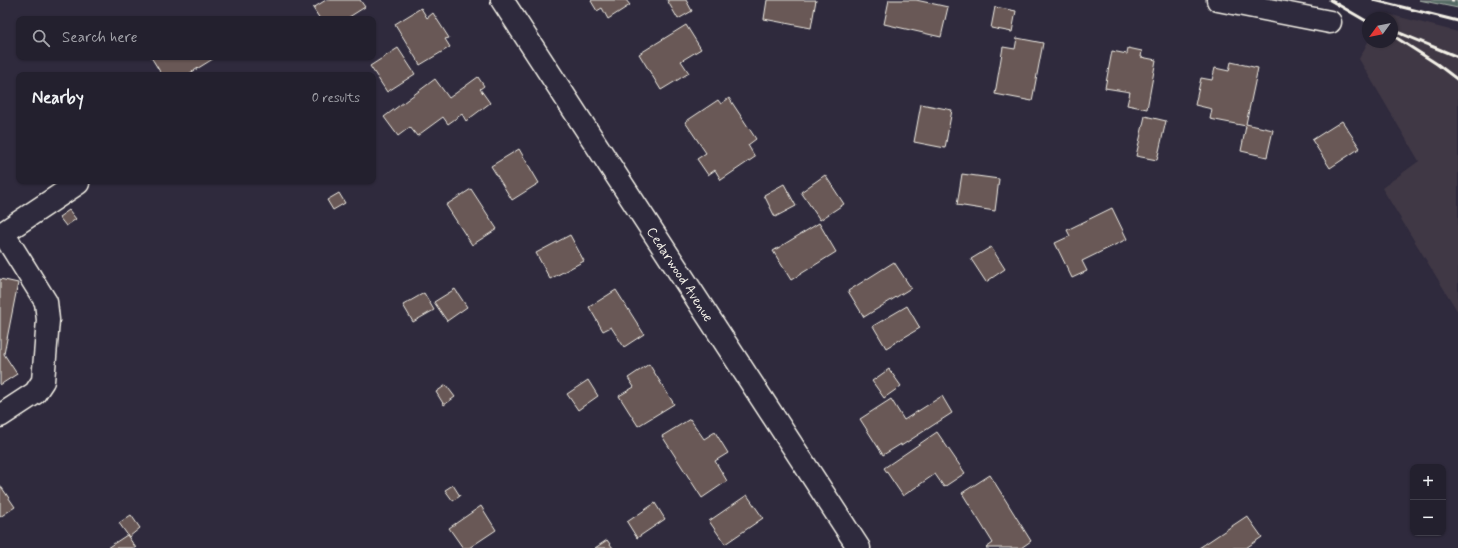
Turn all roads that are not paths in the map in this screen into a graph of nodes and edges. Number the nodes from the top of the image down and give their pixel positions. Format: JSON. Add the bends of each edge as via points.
{"nodes":[{"id":1,"x":502,"y":0,"type":"edge"},
{"id":2,"x":1218,"y":0,"type":"edge"},
{"id":3,"x":1330,"y":22,"type":"dead end"},
{"id":4,"x":76,"y":184,"type":"edge"},
{"id":5,"x":1,"y":234,"type":"edge"},
{"id":6,"x":0,"y":416,"type":"edge"},
{"id":7,"x":859,"y":548,"type":"edge"}],
"edges":[{"from":1,"to":7,"type":"street","name":"Cedarwood Avenue"},
{"from":2,"to":3,"type":"street"},
{"from":4,"to":5,"type":"street"},
{"from":5,"to":6,"type":"street","via":[[46,302],[48,320],[43,381],[35,393]]}]}
